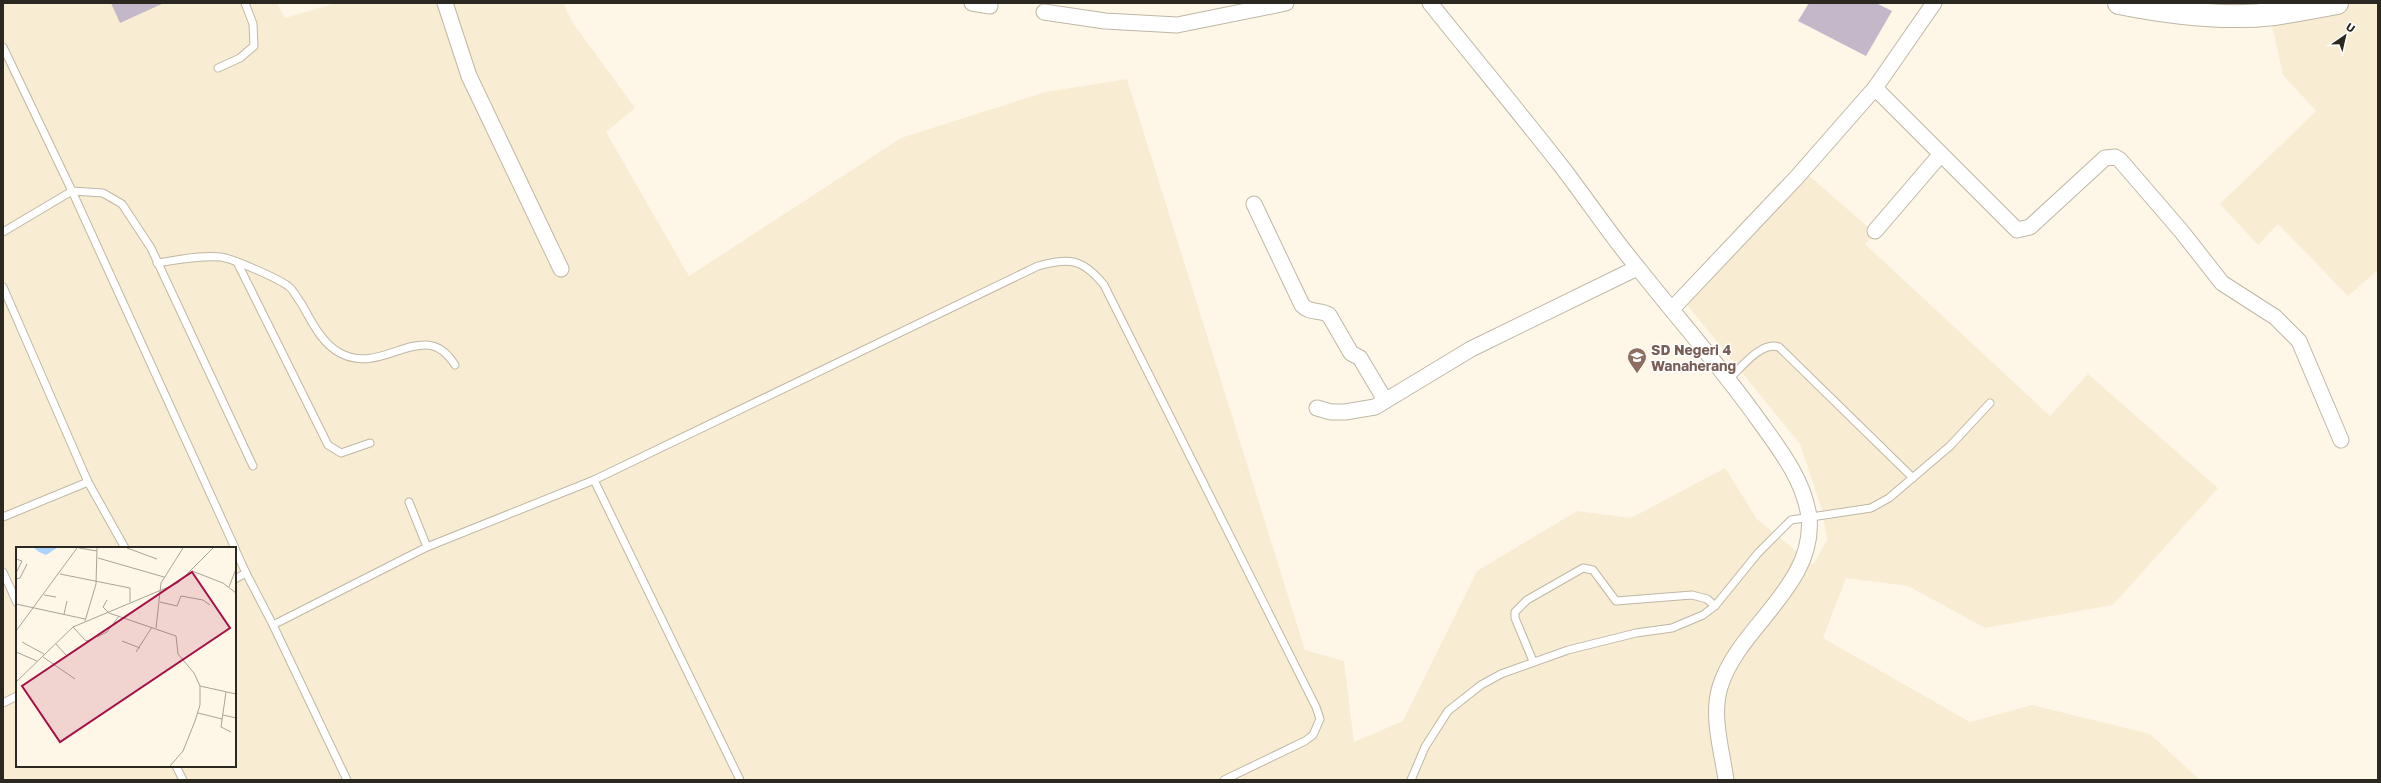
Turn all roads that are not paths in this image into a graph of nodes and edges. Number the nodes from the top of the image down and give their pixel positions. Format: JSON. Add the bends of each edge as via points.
{"nodes":[{"id":1,"x":245,"y":3,"type":"edge"},
{"id":2,"x":445,"y":3,"type":"edge"},
{"id":3,"x":972,"y":3,"type":"edge"},
{"id":4,"x":1286,"y":3,"type":"edge"},
{"id":5,"x":1430,"y":3,"type":"edge"},
{"id":6,"x":1934,"y":3,"type":"edge"},
{"id":7,"x":2119,"y":3,"type":"edge"},
{"id":8,"x":2337,"y":3,"type":"edge"},
{"id":9,"x":990,"y":6,"type":"dead end"},
{"id":10,"x":1044,"y":12,"type":"dead end"},
{"id":11,"x":3,"y":47,"type":"edge"},
{"id":12,"x":218,"y":68,"type":"dead end"},
{"id":13,"x":1875,"y":88,"type":"junction"},
{"id":14,"x":1941,"y":154,"type":"junction"},
{"id":15,"x":72,"y":191,"type":"junction"},
{"id":16,"x":1254,"y":204,"type":"dead end"},
{"id":17,"x":1875,"y":230,"type":"dead end"},
{"id":18,"x":3,"y":232,"type":"edge"},
{"id":19,"x":158,"y":263,"type":"junction"},
{"id":20,"x":238,"y":264,"type":"junction"},
{"id":21,"x":1637,"y":268,"type":"junction"},
{"id":22,"x":561,"y":269,"type":"dead end"},
{"id":23,"x":3,"y":287,"type":"edge"},
{"id":24,"x":1672,"y":309,"type":"junction"},
{"id":25,"x":455,"y":365,"type":"dead end"},
{"id":26,"x":1729,"y":378,"type":"junction"},
{"id":27,"x":1385,"y":400,"type":"junction"},
{"id":28,"x":1990,"y":403,"type":"dead end"},
{"id":29,"x":1317,"y":408,"type":"dead end"},
{"id":30,"x":2341,"y":440,"type":"dead end"},
{"id":31,"x":370,"y":443,"type":"dead end"},
{"id":32,"x":253,"y":466,"type":"dead end"},
{"id":33,"x":1913,"y":478,"type":"junction"},
{"id":34,"x":594,"y":480,"type":"junction"},
{"id":35,"x":88,"y":482,"type":"junction"},
{"id":36,"x":409,"y":502,"type":"dead end"},
{"id":37,"x":3,"y":517,"type":"edge"},
{"id":38,"x":1809,"y":517,"type":"junction"},
{"id":39,"x":124,"y":547,"type":"edge"},
{"id":40,"x":235,"y":547,"type":"edge"},
{"id":41,"x":428,"y":547,"type":"junction"},
{"id":42,"x":236,"y":550,"type":"edge"},
{"id":43,"x":3,"y":572,"type":"edge"},
{"id":44,"x":246,"y":573,"type":"junction"},
{"id":45,"x":236,"y":578,"type":"edge"},
{"id":46,"x":16,"y":602,"type":"edge"},
{"id":47,"x":1715,"y":606,"type":"junction"},
{"id":48,"x":273,"y":626,"type":"junction"},
{"id":49,"x":1534,"y":661,"type":"junction"},
{"id":50,"x":16,"y":696,"type":"edge"},
{"id":51,"x":3,"y":702,"type":"edge"},
{"id":52,"x":176,"y":767,"type":"edge"},
{"id":53,"x":183,"y":780,"type":"edge"},
{"id":54,"x":347,"y":780,"type":"edge"},
{"id":55,"x":740,"y":780,"type":"edge"},
{"id":56,"x":1224,"y":780,"type":"edge"},
{"id":57,"x":1411,"y":780,"type":"edge"},
{"id":58,"x":1726,"y":780,"type":"edge"}],
"edges":[{"from":1,"to":12,"type":"lane","via":[[253,24],[254,46],[240,58]]},
{"from":2,"to":22,"type":"street","via":[[469,76]]},
{"from":3,"to":9,"type":"street"},
{"from":4,"to":10,"type":"street","via":[[1177,26],[1118,22]]},
{"from":5,"to":21,"type":"street","via":[[1562,168]]},
{"from":6,"to":13,"type":"street"},
{"from":7,"to":8,"type":"main road","via":[[2174,13],[2272,11]]},
{"from":11,"to":15,"type":"lane"},
{"from":13,"to":14,"type":"street"},
{"from":13,"to":24,"type":"street","via":[[1798,177]]},
{"from":14,"to":17,"type":"street"},
{"from":14,"to":30,"type":"street","via":[[2013,227],[2022,230],[2030,227],[2105,158],[2115,157],[2120,160],[2222,283],[2275,316],[2299,341]]},
{"from":15,"to":18,"type":"lane"},
{"from":15,"to":19,"type":"lane","via":[[103,193],[122,204],[137,224]]},
{"from":15,"to":40,"type":"lane"},
{"from":16,"to":27,"type":"street","via":[[1302,305],[1310,311],[1326,312],[1329,315],[1351,353],[1360,358]]},
{"from":19,"to":20,"type":"lane","via":[[205,257],[222,258]]},
{"from":19,"to":32,"type":"lane"},
{"from":20,"to":25,"type":"lane","via":[[290,286],[322,337],[339,353],[362,360],[381,358],[412,346],[426,344],[448,354]]},
{"from":20,"to":31,"type":"lane","via":[[328,445],[341,453]]},
{"from":21,"to":24,"type":"street"},
{"from":21,"to":27,"type":"street","via":[[1472,349]]},
{"from":23,"to":35,"type":"lane"},
{"from":24,"to":26,"type":"street"},
{"from":26,"to":33,"type":"lane","via":[[1764,348],[1772,345],[1779,347]]},
{"from":26,"to":38,"type":"street","via":[[1786,458],[1795,474]]},
{"from":27,"to":29,"type":"street","via":[[1368,410],[1331,412]]},
{"from":28,"to":33,"type":"lane","via":[[1950,446]]},
{"from":33,"to":38,"type":"lane","via":[[1889,498],[1871,508]]},
{"from":34,"to":41,"type":"lane"},
{"from":34,"to":55,"type":"lane"},
{"from":34,"to":56,"type":"lane","via":[[1038,266],[1068,259],[1081,264],[1092,270],[1104,285],[1320,719],[1314,735]]},
{"from":35,"to":37,"type":"lane"},
{"from":35,"to":39,"type":"lane"},
{"from":36,"to":41,"type":"lane"},
{"from":38,"to":47,"type":"lane","via":[[1791,520],[1784,525]]},
{"from":38,"to":58,"type":"street","via":[[1808,541],[1803,562],[1732,660],[1719,690],[1717,714]]},
{"from":41,"to":48,"type":"lane"},
{"from":42,"to":44,"type":"lane"},
{"from":43,"to":46,"type":"lane"},
{"from":44,"to":45,"type":"lane"},
{"from":44,"to":48,"type":"lane"},
{"from":47,"to":49,"type":"lane","via":[[1693,621],[1672,628],[1636,633]]},
{"from":47,"to":49,"type":"lane","via":[[1707,599],[1692,595],[1616,601],[1592,570],[1583,568],[1527,600],[1515,612],[1515,618]]},
{"from":48,"to":54,"type":"lane"},
{"from":49,"to":57,"type":"lane","via":[[1481,685],[1448,712],[1425,747]]},
{"from":50,"to":51,"type":"lane"},
{"from":52,"to":53,"type":"lane"}]}
